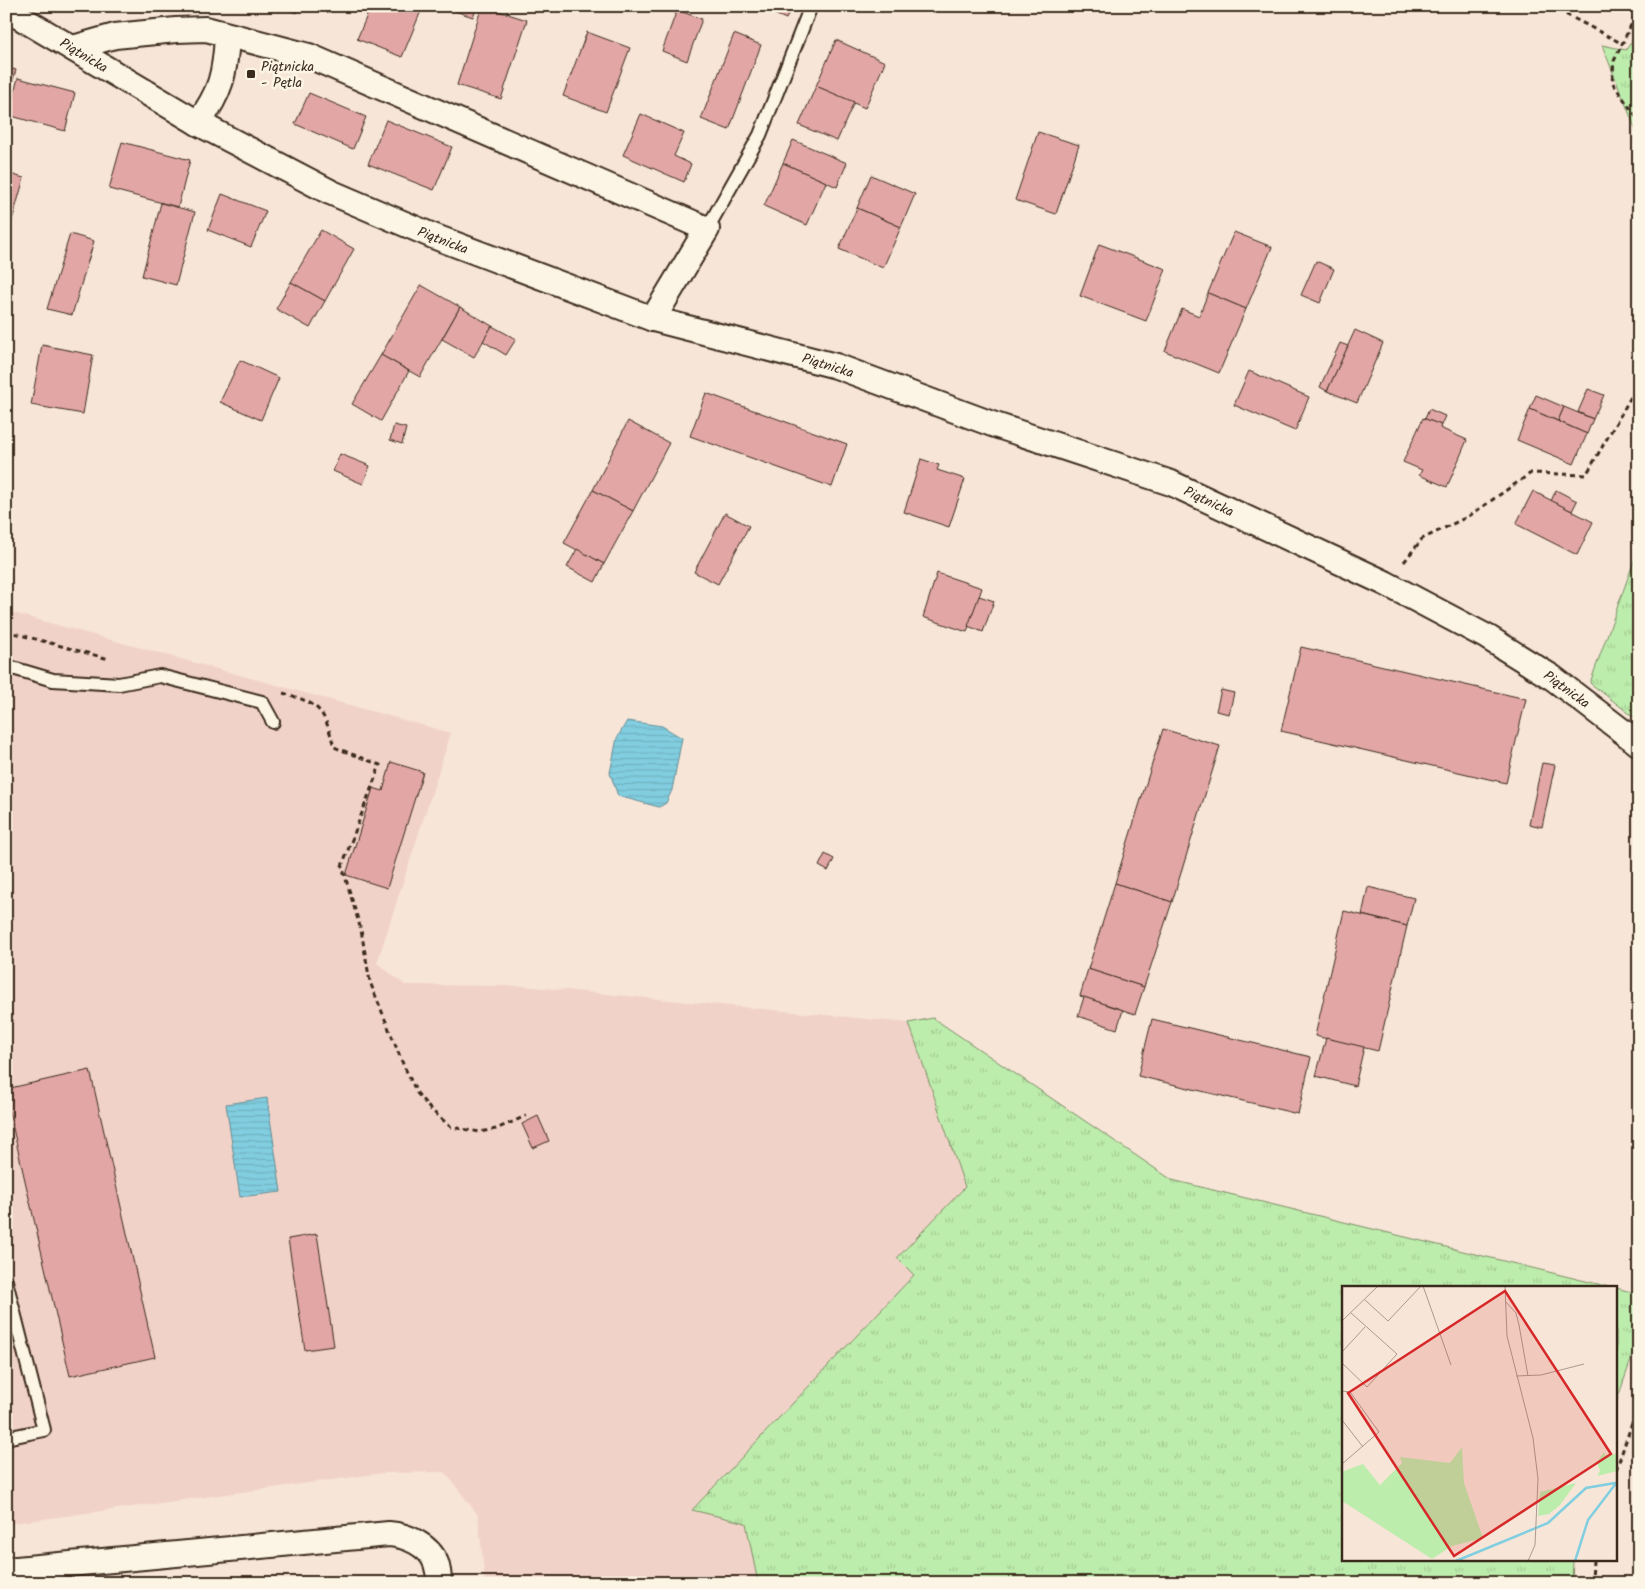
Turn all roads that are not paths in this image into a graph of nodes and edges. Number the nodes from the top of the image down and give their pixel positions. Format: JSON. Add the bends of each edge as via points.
{"nodes":[{"id":1,"x":811,"y":6,"type":"edge"},
{"id":2,"x":6,"y":9,"type":"edge"},
{"id":3,"x":227,"y":36,"type":"junction"},
{"id":4,"x":73,"y":48,"type":"junction"},
{"id":5,"x":198,"y":122,"type":"junction"},
{"id":6,"x":708,"y":229,"type":"junction"},
{"id":7,"x":653,"y":319,"type":"junction"},
{"id":8,"x":6,"y":666,"type":"edge"},
{"id":9,"x":273,"y":722,"type":"dead end"},
{"id":10,"x":1639,"y":744,"type":"edge"},
{"id":11,"x":6,"y":1281,"type":"edge"},
{"id":12,"x":6,"y":1438,"type":"edge"},
{"id":13,"x":6,"y":1570,"type":"edge"},
{"id":14,"x":439,"y":1583,"type":"edge"}],
"edges":[{"from":1,"to":6,"type":"lane","via":[[760,135]]},
{"from":2,"to":4,"type":"street","name":"Piątnicka"},
{"from":3,"to":4,"type":"street","via":[[206,29],[176,30],[115,36]]},
{"from":3,"to":5,"type":"street","via":[[226,65],[221,83]]},
{"from":3,"to":6,"type":"street","via":[[309,56]]},
{"from":4,"to":5,"type":"street","name":"Piątnicka"},
{"from":5,"to":7,"type":"street","name":"Piątnicka","via":[[330,192],[433,236]]},
{"from":6,"to":7,"type":"street"},
{"from":7,"to":10,"type":"street","name":"Piątnicka","via":[[836,366],[992,424],[1171,483],[1385,583],[1487,636],[1553,678]]},
{"from":8,"to":9,"type":"lane","via":[[53,680],[119,684],[160,676],[262,702]]},
{"from":11,"to":12,"type":"lane","via":[[44,1430]]},
{"from":13,"to":14,"type":"street","via":[[389,1534],[409,1539],[431,1555],[436,1563]]}]}
